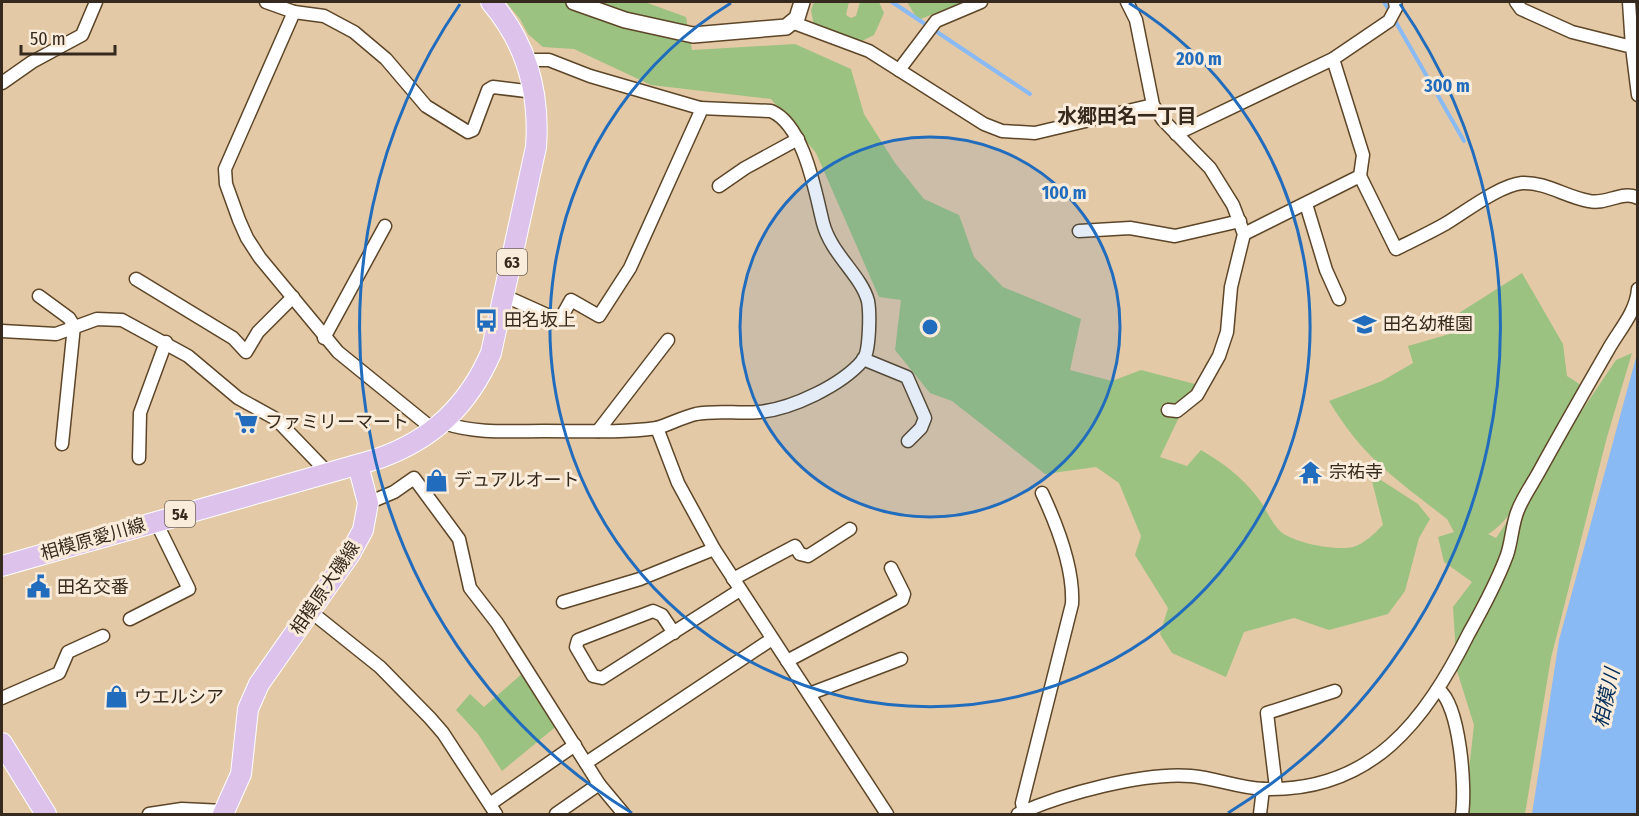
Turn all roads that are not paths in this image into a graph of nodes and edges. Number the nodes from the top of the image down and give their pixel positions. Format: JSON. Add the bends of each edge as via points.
{"nodes":[{"id":1,"x":96,"y":2,"type":"edge"},
{"id":2,"x":266,"y":2,"type":"edge"},
{"id":3,"x":491,"y":2,"type":"edge"},
{"id":4,"x":574,"y":2,"type":"edge"},
{"id":5,"x":802,"y":2,"type":"edge"},
{"id":6,"x":981,"y":2,"type":"edge"},
{"id":7,"x":1127,"y":2,"type":"edge"},
{"id":8,"x":1516,"y":2,"type":"edge"},
{"id":9,"x":1629,"y":2,"type":"edge"},
{"id":10,"x":1395,"y":5,"type":"edge"},
{"id":11,"x":301,"y":8,"type":"edge"},
{"id":12,"x":794,"y":23,"type":"junction"},
{"id":13,"x":1632,"y":47,"type":"junction"},
{"id":14,"x":1333,"y":59,"type":"junction"},
{"id":15,"x":526,"y":60,"type":"junction"},
{"id":16,"x":899,"y":70,"type":"junction"},
{"id":17,"x":2,"y":83,"type":"edge"},
{"id":18,"x":534,"y":92,"type":"junction"},
{"id":19,"x":1638,"y":95,"type":"edge"},
{"id":20,"x":1153,"y":105,"type":"junction"},
{"id":21,"x":700,"y":108,"type":"junction"},
{"id":22,"x":1176,"y":135,"type":"junction"},
{"id":23,"x":798,"y":139,"type":"junction"},
{"id":24,"x":1360,"y":176,"type":"junction"},
{"id":25,"x":719,"y":186,"type":"dead end"},
{"id":26,"x":1638,"y":198,"type":"edge"},
{"id":27,"x":1306,"y":204,"type":"junction"},
{"id":28,"x":1240,"y":221,"type":"junction"},
{"id":29,"x":385,"y":226,"type":"dead end"},
{"id":30,"x":1079,"y":231,"type":"dead end"},
{"id":31,"x":1244,"y":234,"type":"junction"},
{"id":32,"x":136,"y":279,"type":"dead end"},
{"id":33,"x":1638,"y":289,"type":"edge"},
{"id":34,"x":39,"y":296,"type":"dead end"},
{"id":35,"x":505,"y":296,"type":"junction"},
{"id":36,"x":293,"y":297,"type":"junction"},
{"id":37,"x":1339,"y":299,"type":"dead end"},
{"id":38,"x":74,"y":326,"type":"junction"},
{"id":39,"x":2,"y":331,"type":"edge"},
{"id":40,"x":324,"y":338,"type":"junction"},
{"id":41,"x":668,"y":340,"type":"dead end"},
{"id":42,"x":166,"y":342,"type":"junction"},
{"id":43,"x":863,"y":360,"type":"junction"},
{"id":44,"x":1168,"y":410,"type":"dead end"},
{"id":45,"x":439,"y":427,"type":"junction"},
{"id":46,"x":657,"y":428,"type":"junction"},
{"id":47,"x":598,"y":431,"type":"junction"},
{"id":48,"x":908,"y":441,"type":"dead end"},
{"id":49,"x":62,"y":444,"type":"dead end"},
{"id":50,"x":139,"y":458,"type":"dead end"},
{"id":51,"x":358,"y":465,"type":"junction"},
{"id":52,"x":329,"y":474,"type":"junction"},
{"id":53,"x":1042,"y":493,"type":"dead end"},
{"id":54,"x":368,"y":502,"type":"junction"},
{"id":55,"x":156,"y":522,"type":"junction"},
{"id":56,"x":850,"y":529,"type":"dead end"},
{"id":57,"x":714,"y":549,"type":"junction"},
{"id":58,"x":2,"y":566,"type":"edge"},
{"id":59,"x":891,"y":568,"type":"dead end"},
{"id":60,"x":733,"y":579,"type":"junction"},
{"id":61,"x":740,"y":590,"type":"junction"},
{"id":62,"x":563,"y":602,"type":"dead end"},
{"id":63,"x":310,"y":611,"type":"junction"},
{"id":64,"x":130,"y":619,"type":"dead end"},
{"id":65,"x":674,"y":633,"type":"junction"},
{"id":66,"x":103,"y":636,"type":"dead end"},
{"id":67,"x":772,"y":639,"type":"junction"},
{"id":68,"x":901,"y":659,"type":"dead end"},
{"id":69,"x":787,"y":661,"type":"junction"},
{"id":70,"x":1439,"y":690,"type":"junction"},
{"id":71,"x":1335,"y":691,"type":"dead end"},
{"id":72,"x":809,"y":694,"type":"junction"},
{"id":73,"x":2,"y":698,"type":"edge"},
{"id":74,"x":2,"y":743,"type":"edge"},
{"id":75,"x":575,"y":746,"type":"junction"},
{"id":76,"x":586,"y":763,"type":"junction"},
{"id":77,"x":599,"y":784,"type":"junction"},
{"id":78,"x":1276,"y":788,"type":"junction"},
{"id":79,"x":1263,"y":789,"type":"junction"},
{"id":80,"x":493,"y":809,"type":"edge"},
{"id":81,"x":224,"y":813,"type":"edge"},
{"id":82,"x":46,"y":814,"type":"edge"},
{"id":83,"x":149,"y":814,"type":"edge"},
{"id":84,"x":556,"y":814,"type":"edge"},
{"id":85,"x":624,"y":814,"type":"edge"},
{"id":86,"x":887,"y":814,"type":"edge"},
{"id":87,"x":1022,"y":814,"type":"edge"},
{"id":88,"x":1260,"y":814,"type":"edge"},
{"id":89,"x":1462,"y":814,"type":"edge"}],
"edges":[{"from":1,"to":17,"type":"street","via":[[82,35]]},
{"from":2,"to":11,"type":"street"},
{"from":3,"to":15,"type":"main road","number":"63"},
{"from":4,"to":12,"type":"street","via":[[625,20],[693,35],[748,32]]},
{"from":5,"to":12,"type":"street"},
{"from":6,"to":16,"type":"street","via":[[936,21]]},
{"from":7,"to":20,"type":"street","via":[[1136,20]]},
{"from":8,"to":13,"type":"street","via":[[1521,9],[1572,32]]},
{"from":9,"to":13,"type":"street"},
{"from":10,"to":14,"type":"street","via":[[1389,21]]},
{"from":11,"to":18,"type":"street","via":[[354,32],[386,59],[426,106],[468,132],[473,130],[488,90],[493,87]]},
{"from":11,"to":36,"type":"street","via":[[224,176],[247,238]]},
{"from":12,"to":16,"type":"street","via":[[869,51]]},
{"from":13,"to":19,"type":"street"},
{"from":14,"to":22,"type":"street"},
{"from":14,"to":24,"type":"street","via":[[1363,155]]},
{"from":15,"to":18,"type":"main road","number":"63"},
{"from":15,"to":21,"type":"street","via":[[549,60]]},
{"from":16,"to":20,"type":"street","via":[[984,124],[1013,133],[1035,133]]},
{"from":18,"to":35,"type":"main road","number":"63","via":[[534,162]]},
{"from":20,"to":22,"type":"street"},
{"from":21,"to":23,"type":"street","via":[[771,111],[787,121]]},
{"from":21,"to":35,"type":"street","via":[[699,119],[630,268],[599,316],[571,300],[561,318],[556,319]]},
{"from":22,"to":28,"type":"street","via":[[1210,168]]},
{"from":23,"to":25,"type":"street"},
{"from":23,"to":43,"type":"street","via":[[826,236],[868,302]]},
{"from":24,"to":26,"type":"street","via":[[1396,249],[1518,184],[1556,189],[1589,202],[1628,195]]},
{"from":24,"to":27,"type":"street"},
{"from":27,"to":31,"type":"street"},
{"from":27,"to":37,"type":"street"},
{"from":28,"to":30,"type":"street","via":[[1175,236],[1130,228]]},
{"from":28,"to":31,"type":"street"},
{"from":29,"to":40,"type":"street"},
{"from":31,"to":44,"type":"street","via":[[1231,288],[1227,332],[1219,356],[1197,394],[1177,411]]},
{"from":32,"to":36,"type":"street","via":[[233,338],[246,352],[258,332]]},
{"from":33,"to":70,"type":"street","via":[[1628,319],[1518,510],[1508,554]]},
{"from":34,"to":38,"type":"street"},
{"from":35,"to":45,"type":"main road","number":"63","via":[[484,370],[469,395]]},
{"from":36,"to":40,"type":"street"},
{"from":38,"to":39,"type":"street","via":[[56,334]]},
{"from":38,"to":42,"type":"street","via":[[110,318],[122,320]]},
{"from":38,"to":49,"type":"street"},
{"from":40,"to":45,"type":"street","via":[[347,360]]},
{"from":41,"to":47,"type":"street"},
{"from":42,"to":50,"type":"street","via":[[140,413]]},
{"from":42,"to":52,"type":"street","via":[[201,365],[238,398],[276,419]]},
{"from":43,"to":46,"type":"street","via":[[824,389],[792,405],[761,412],[696,414]]},
{"from":43,"to":48,"type":"street","via":[[907,377],[925,418]]},
{"from":45,"to":47,"type":"street"},
{"from":45,"to":51,"type":"main road","number":"63","via":[[397,452]]},
{"from":46,"to":47,"type":"street"},
{"from":46,"to":57,"type":"street","via":[[678,483]]},
{"from":51,"to":52,"type":"main road","name":"相模原愛川線","number":"54"},
{"from":51,"to":54,"type":"main road","name":"相模原大磯線"},
{"from":52,"to":55,"type":"main road","name":"相模原愛川線","number":"54"},
{"from":53,"to":87,"type":"street","via":[[1054,520],[1072,604]]},
{"from":54,"to":63,"type":"main road","name":"相模原大磯線","via":[[358,541]]},
{"from":54,"to":75,"type":"street","via":[[394,492],[414,478],[459,539],[470,588],[497,623]]},
{"from":55,"to":58,"type":"main road","name":"相模原愛川線","number":"54"},
{"from":55,"to":64,"type":"street","via":[[189,588]]},
{"from":56,"to":60,"type":"street","via":[[808,556],[800,554],[795,546]]},
{"from":57,"to":60,"type":"street"},
{"from":57,"to":62,"type":"street","via":[[640,579]]},
{"from":59,"to":69,"type":"street","via":[[903,592],[902,600]]},
{"from":60,"to":61,"type":"street"},
{"from":61,"to":65,"type":"street"},
{"from":61,"to":67,"type":"street"},
{"from":63,"to":80,"type":"street","via":[[380,667],[430,718]]},
{"from":63,"to":81,"type":"main road","name":"相模原大磯線","via":[[252,699],[241,774]]},
{"from":65,"to":65,"type":"street","via":[[602,678],[593,676],[576,647],[578,640],[653,611],[662,615]]},
{"from":66,"to":73,"type":"street","via":[[68,652],[59,673]]},
{"from":67,"to":69,"type":"street"},
{"from":67,"to":76,"type":"street"},
{"from":68,"to":72,"type":"street"},
{"from":69,"to":72,"type":"street"},
{"from":70,"to":78,"type":"street","via":[[1415,722],[1366,763],[1312,785]]},
{"from":70,"to":89,"type":"street","via":[[1448,696],[1453,711],[1464,796]]},
{"from":71,"to":78,"type":"street","via":[[1267,713]]},
{"from":72,"to":86,"type":"street"},
{"from":74,"to":82,"type":"main road"},
{"from":75,"to":76,"type":"street"},
{"from":75,"to":80,"type":"street"},
{"from":76,"to":77,"type":"street"},
{"from":77,"to":84,"type":"street"},
{"from":77,"to":85,"type":"street"},
{"from":78,"to":79,"type":"street"},
{"from":79,"to":87,"type":"street","via":[[1171,776],[1099,788]]},
{"from":79,"to":88,"type":"street"},
{"from":81,"to":83,"type":"street","via":[[182,809]]}]}
